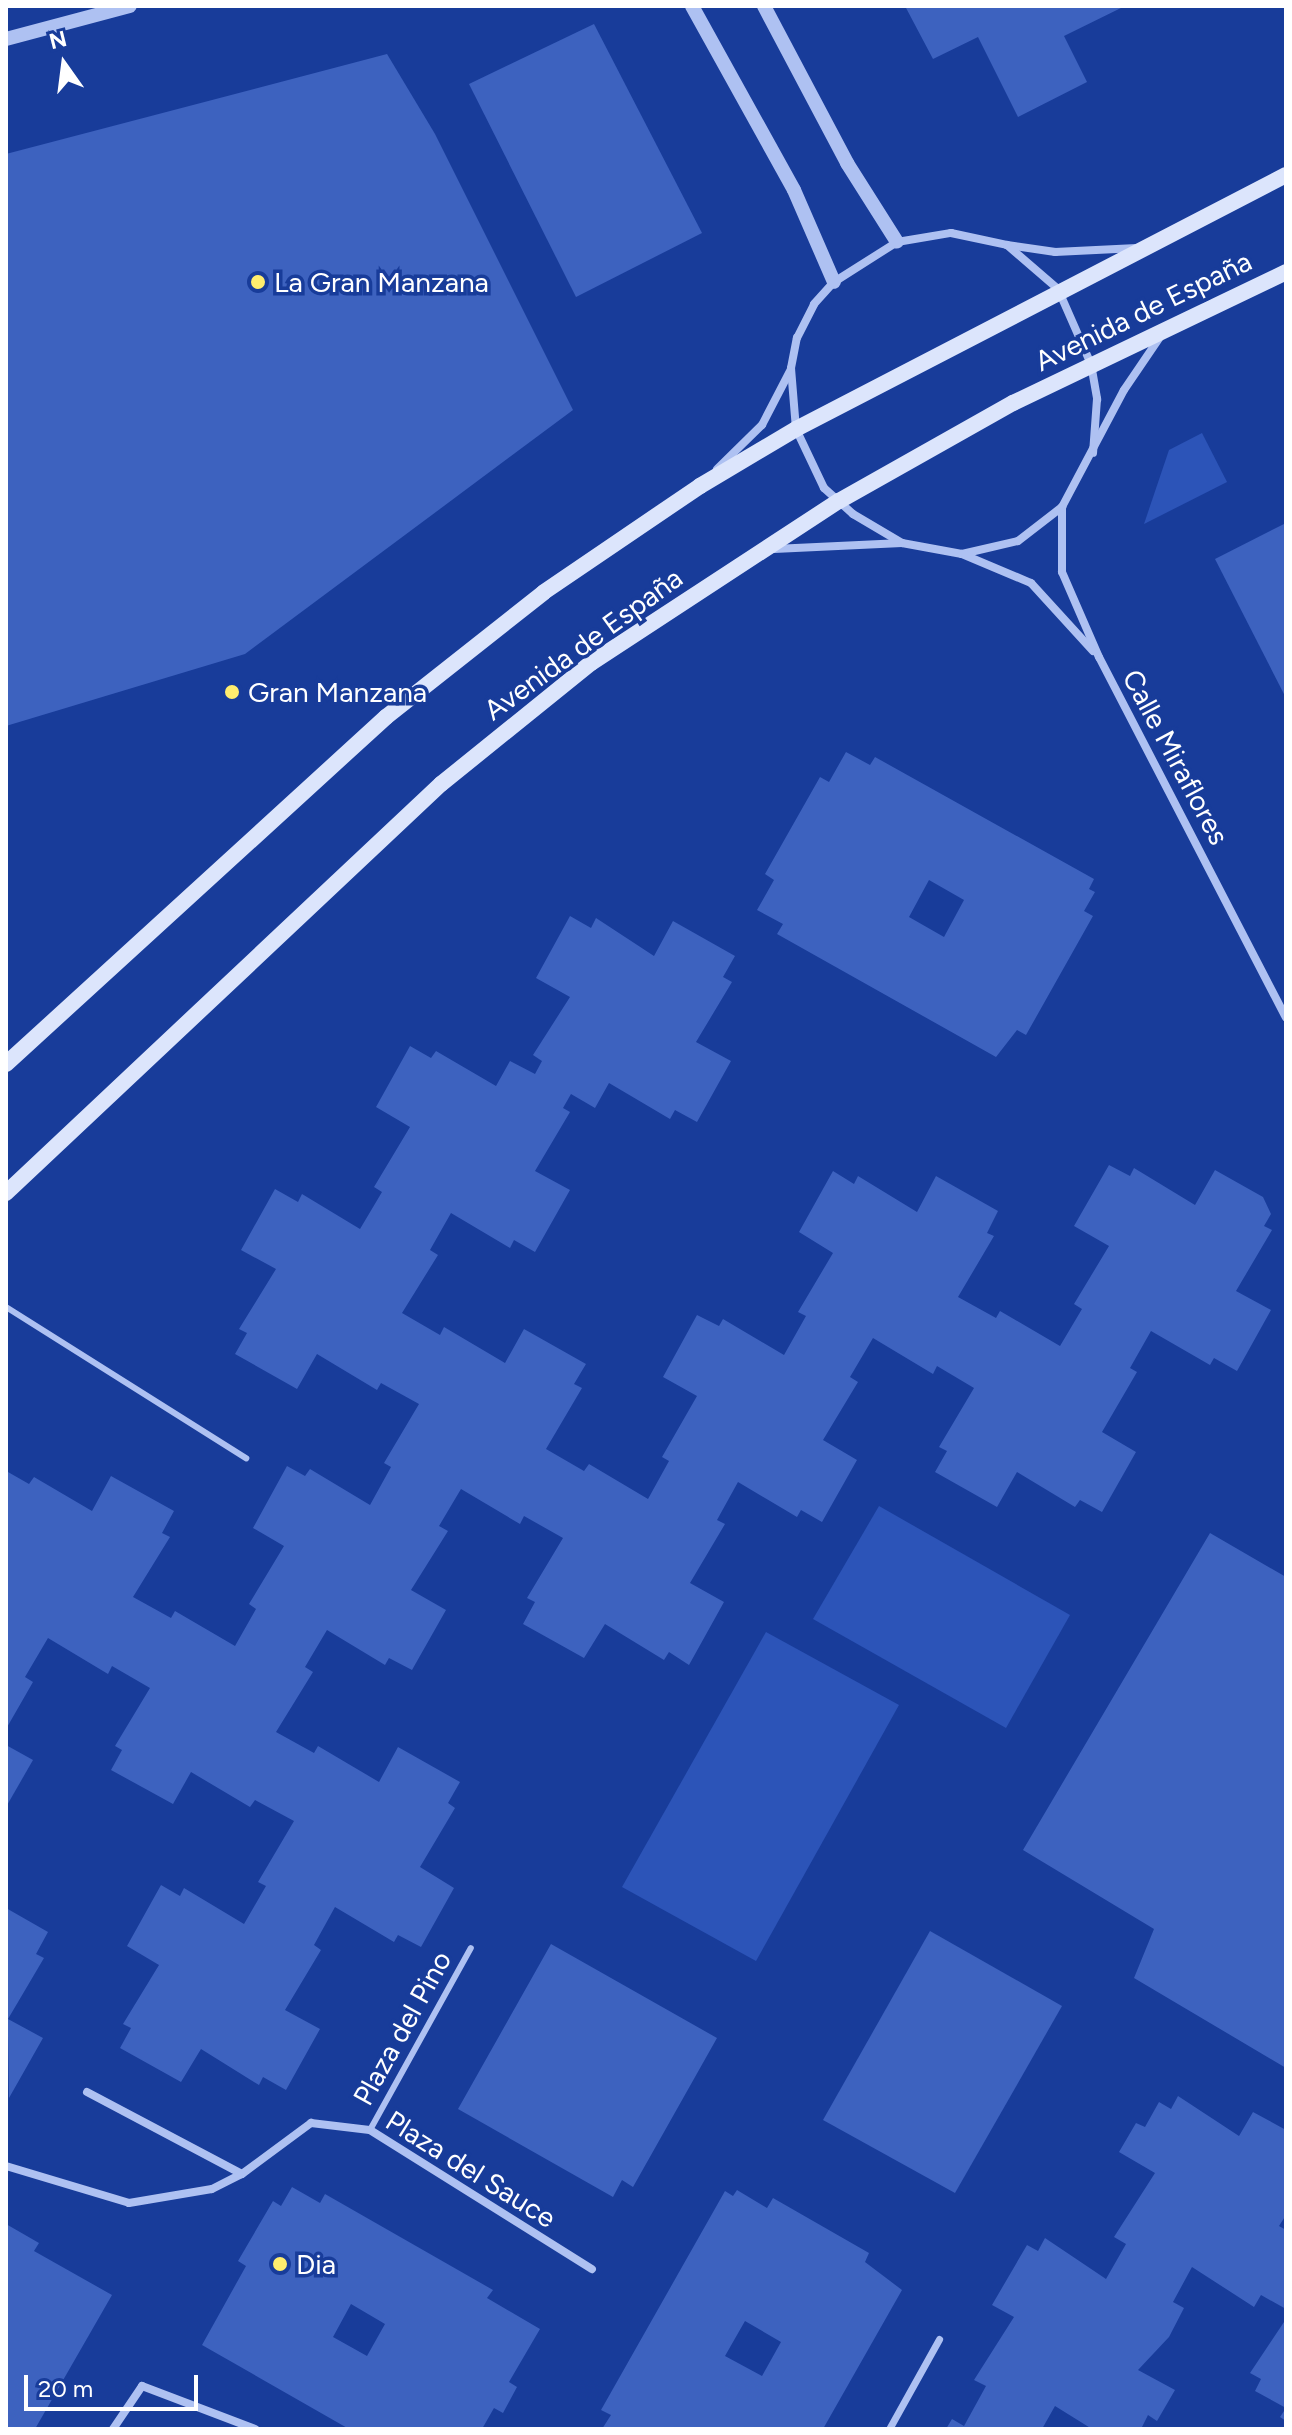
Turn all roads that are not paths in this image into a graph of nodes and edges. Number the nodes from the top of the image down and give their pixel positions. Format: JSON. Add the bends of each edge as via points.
{"nodes":[{"id":1,"x":130,"y":6,"type":"edge"},
{"id":2,"x":692,"y":6,"type":"edge"},
{"id":3,"x":764,"y":6,"type":"edge"},
{"id":4,"x":6,"y":39,"type":"edge"},
{"id":5,"x":1286,"y":175,"type":"edge"},
{"id":6,"x":897,"y":242,"type":"junction"},
{"id":7,"x":1007,"y":245,"type":"junction"},
{"id":8,"x":1137,"y":248,"type":"junction"},
{"id":9,"x":1286,"y":272,"type":"edge"},
{"id":10,"x":834,"y":282,"type":"junction"},
{"id":11,"x":1058,"y":289,"type":"junction"},
{"id":12,"x":1168,"y":325,"type":"junction"},
{"id":13,"x":1091,"y":364,"type":"junction"},
{"id":14,"x":791,"y":368,"type":"junction"},
{"id":15,"x":796,"y":429,"type":"junction"},
{"id":16,"x":1093,"y":453,"type":"junction"},
{"id":17,"x":700,"y":486,"type":"junction"},
{"id":18,"x":839,"y":501,"type":"junction"},
{"id":19,"x":1062,"y":507,"type":"junction"},
{"id":20,"x":902,"y":543,"type":"junction"},
{"id":21,"x":765,"y":550,"type":"junction"},
{"id":22,"x":962,"y":554,"type":"junction"},
{"id":23,"x":1099,"y":657,"type":"junction"},
{"id":24,"x":1286,"y":1017,"type":"edge"},
{"id":25,"x":6,"y":1064,"type":"edge"},
{"id":26,"x":6,"y":1193,"type":"edge"},
{"id":27,"x":6,"y":1307,"type":"edge"},
{"id":28,"x":246,"y":1458,"type":"dead end"},
{"id":29,"x":471,"y":1948,"type":"dead end"},
{"id":30,"x":87,"y":2092,"type":"dead end"},
{"id":31,"x":370,"y":2130,"type":"junction"},
{"id":32,"x":6,"y":2166,"type":"edge"},
{"id":33,"x":242,"y":2174,"type":"junction"},
{"id":34,"x":592,"y":2269,"type":"dead end"},
{"id":35,"x":939,"y":2339,"type":"dead end"},
{"id":36,"x":113,"y":2429,"type":"edge"},
{"id":37,"x":255,"y":2429,"type":"edge"},
{"id":38,"x":889,"y":2429,"type":"edge"}],
"edges":[{"from":1,"to":4,"type":"street"},
{"from":2,"to":10,"type":"street","via":[[794,190]]},
{"from":3,"to":6,"type":"street","via":[[847,163]]},
{"from":5,"to":8,"type":"main road","name":"Avenida de España"},
{"from":6,"to":7,"type":"street","via":[[951,233]]},
{"from":6,"to":10,"type":"street"},
{"from":7,"to":8,"type":"street","via":[[1055,252]]},
{"from":7,"to":11,"type":"street"},
{"from":8,"to":11,"type":"main road","name":"Avenida de España"},
{"from":9,"to":12,"type":"main road","name":"Avenida de España"},
{"from":10,"to":14,"type":"street","via":[[814,304],[797,338]]},
{"from":11,"to":13,"type":"street"},
{"from":11,"to":15,"type":"main road","name":"Avenida de España"},
{"from":12,"to":13,"type":"main road","name":"Avenida de España"},
{"from":12,"to":16,"type":"street","via":[[1124,390]]},
{"from":13,"to":16,"type":"street","via":[[1097,399]]},
{"from":13,"to":18,"type":"main road","name":"Avenida de España"},
{"from":14,"to":15,"type":"street"},
{"from":14,"to":17,"type":"street","via":[[762,425]]},
{"from":15,"to":17,"type":"main road","name":"Avenida de España"},
{"from":15,"to":18,"type":"street","via":[[824,488]]},
{"from":16,"to":19,"type":"street"},
{"from":17,"to":25,"type":"main road","name":"Avenida de España","via":[[544,592],[386,717]]},
{"from":18,"to":20,"type":"street"},
{"from":18,"to":21,"type":"main road","name":"Avenida de España"},
{"from":19,"to":22,"type":"street","via":[[1018,541]]},
{"from":19,"to":23,"type":"street","name":"Calle Miraflores","via":[[1062,572]]},
{"from":20,"to":21,"type":"street"},
{"from":20,"to":22,"type":"street"},
{"from":21,"to":26,"type":"main road","name":"Avenida de España","via":[[591,663],[441,784]]},
{"from":22,"to":23,"type":"street","via":[[1031,583]]},
{"from":23,"to":24,"type":"street","name":"Calle Miraflores"},
{"from":27,"to":28,"type":"lane"},
{"from":29,"to":31,"type":"lane","name":"Plaza del Pino"},
{"from":30,"to":33,"type":"street"},
{"from":31,"to":33,"type":"street","name":"Plaza del Sauce","via":[[311,2123]]},
{"from":31,"to":34,"type":"street","name":"Plaza del Sauce"},
{"from":32,"to":33,"type":"street","name":"Plaza del Sauce","via":[[129,2203],[212,2189]]},
{"from":35,"to":38,"type":"street"},
{"from":36,"to":37,"type":"street","via":[[142,2386]]}]}
